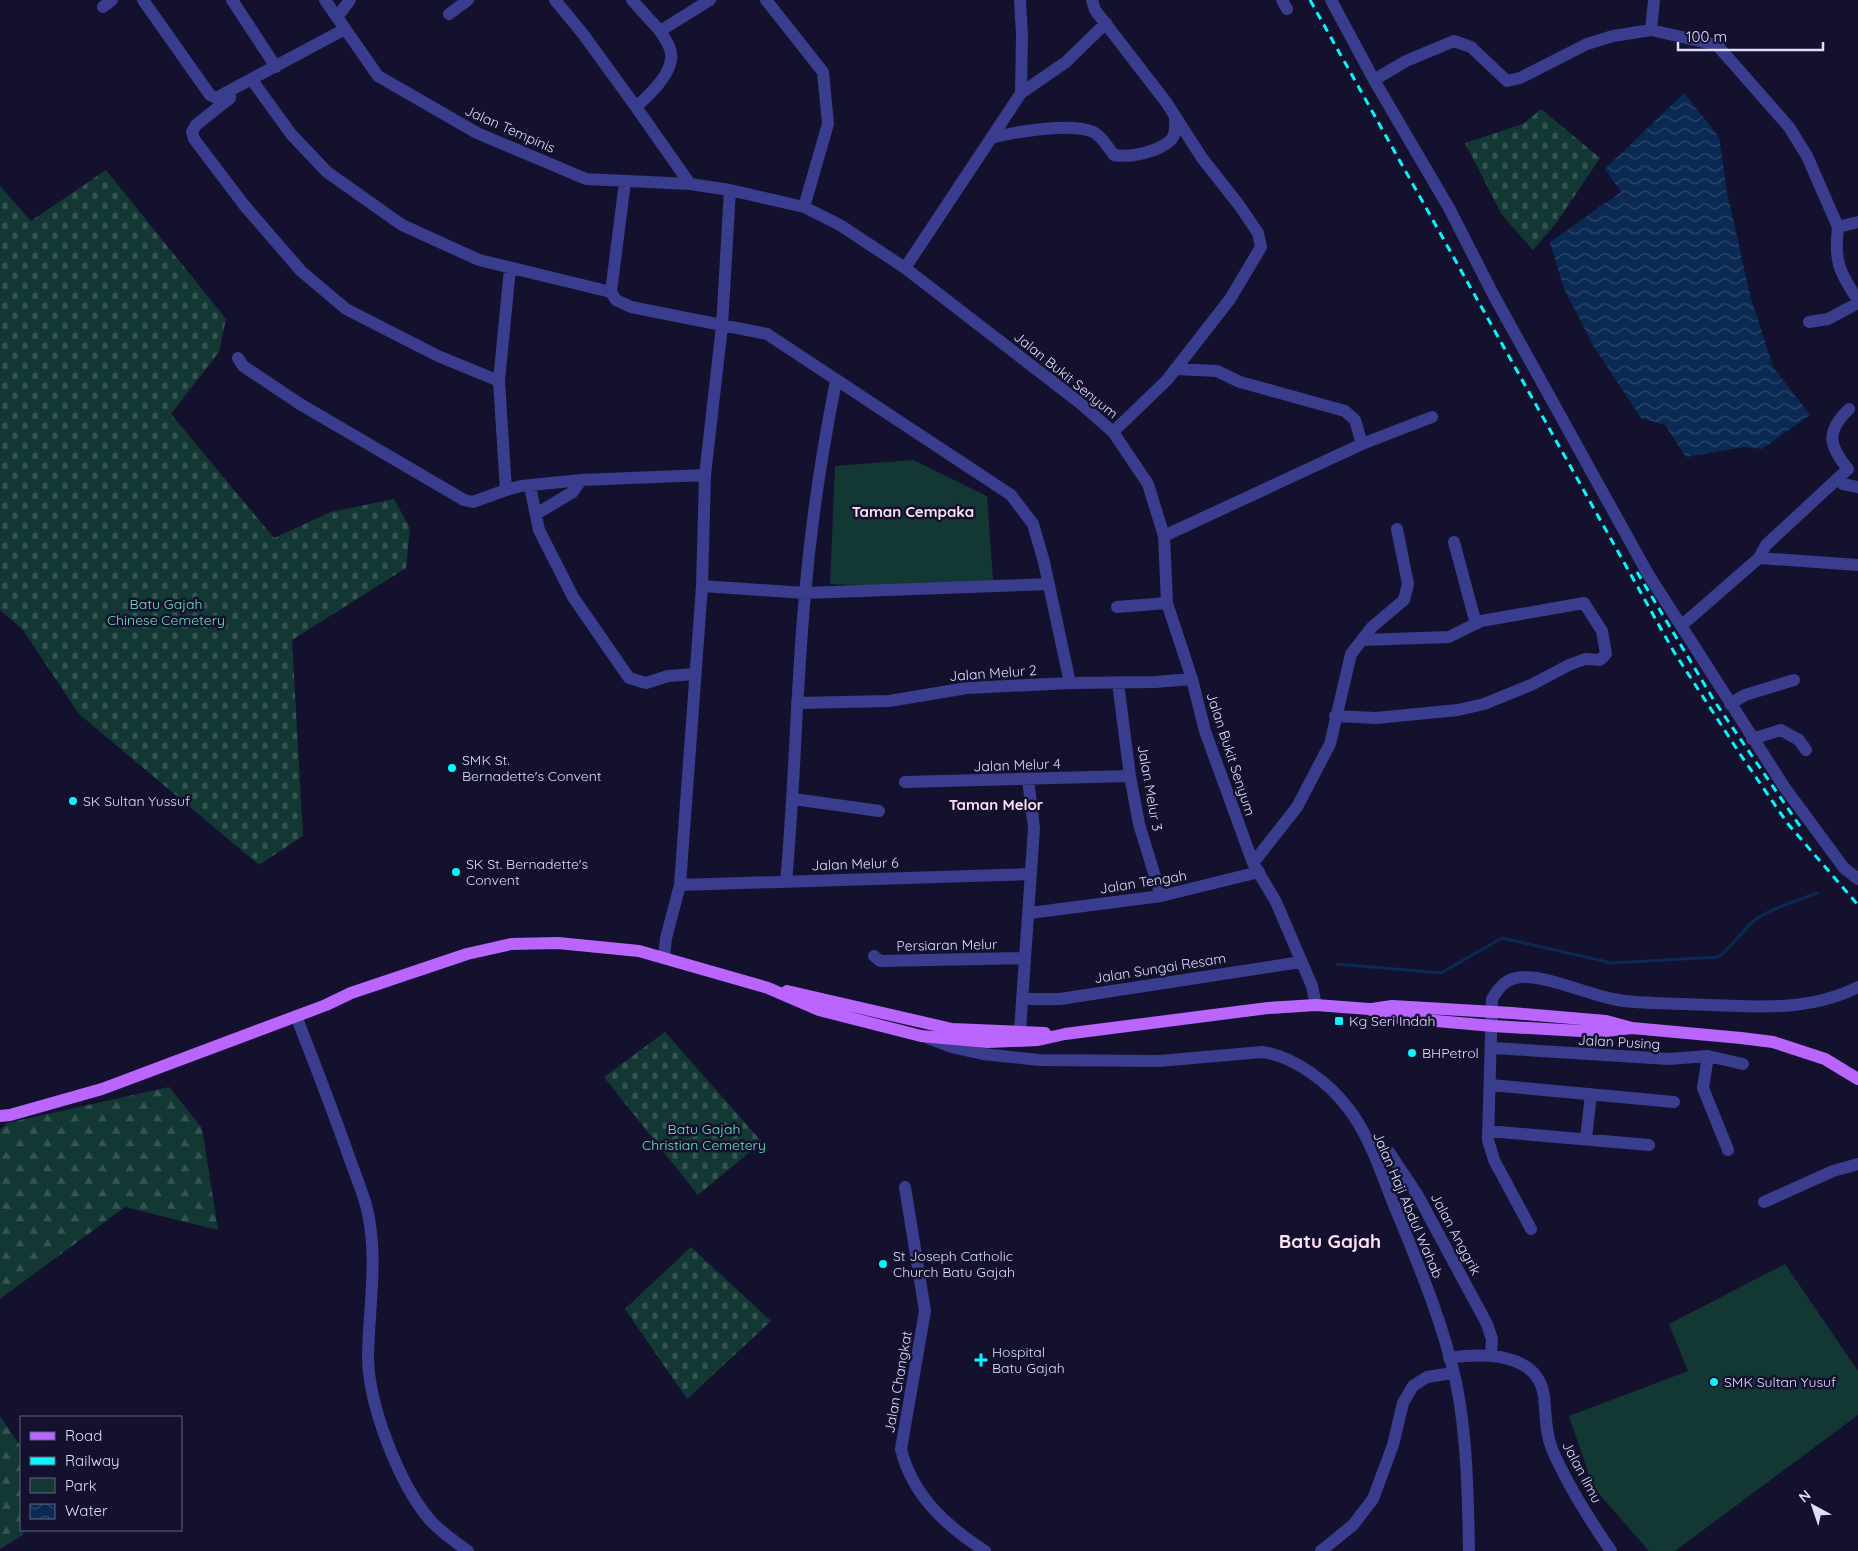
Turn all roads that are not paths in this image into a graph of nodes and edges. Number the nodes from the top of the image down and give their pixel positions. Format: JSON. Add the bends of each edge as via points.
{"nodes":[{"id":1,"x":143,"y":0,"type":"edge"},
{"id":2,"x":232,"y":0,"type":"edge"},
{"id":3,"x":325,"y":0,"type":"edge"},
{"id":4,"x":350,"y":0,"type":"edge"},
{"id":5,"x":468,"y":0,"type":"edge"},
{"id":6,"x":555,"y":0,"type":"edge"},
{"id":7,"x":632,"y":0,"type":"edge"},
{"id":8,"x":710,"y":0,"type":"edge"},
{"id":9,"x":766,"y":0,"type":"edge"},
{"id":10,"x":1020,"y":0,"type":"edge"},
{"id":11,"x":1092,"y":0,"type":"edge"},
{"id":12,"x":1331,"y":0,"type":"edge"},
{"id":13,"x":1654,"y":0,"type":"edge"},
{"id":14,"x":449,"y":14,"type":"dead end"},
{"id":15,"x":337,"y":18,"type":"junction"},
{"id":16,"x":1106,"y":23,"type":"junction"},
{"id":17,"x":345,"y":29,"type":"junction"},
{"id":18,"x":1651,"y":30,"type":"junction"},
{"id":19,"x":660,"y":31,"type":"junction"},
{"id":20,"x":276,"y":67,"type":"junction"},
{"id":21,"x":252,"y":80,"type":"junction"},
{"id":22,"x":1374,"y":80,"type":"junction"},
{"id":23,"x":230,"y":92,"type":"junction"},
{"id":24,"x":1021,"y":94,"type":"junction"},
{"id":25,"x":636,"y":107,"type":"junction"},
{"id":26,"x":1174,"y":115,"type":"junction"},
{"id":27,"x":1003,"y":120,"type":"junction"},
{"id":28,"x":1014,"y":132,"type":"junction"},
{"id":29,"x":991,"y":138,"type":"junction"},
{"id":30,"x":625,"y":182,"type":"junction"},
{"id":31,"x":690,"y":184,"type":"junction"},
{"id":32,"x":730,"y":190,"type":"junction"},
{"id":33,"x":804,"y":207,"type":"junction"},
{"id":34,"x":1858,"y":222,"type":"edge"},
{"id":35,"x":1838,"y":227,"type":"junction"},
{"id":36,"x":510,"y":268,"type":"junction"},
{"id":37,"x":905,"y":268,"type":"junction"},
{"id":38,"x":611,"y":292,"type":"junction"},
{"id":39,"x":1858,"y":301,"type":"edge"},
{"id":40,"x":1809,"y":322,"type":"dead end"},
{"id":41,"x":722,"y":326,"type":"junction"},
{"id":42,"x":238,"y":358,"type":"dead end"},
{"id":43,"x":1175,"y":369,"type":"junction"},
{"id":44,"x":499,"y":381,"type":"junction"},
{"id":45,"x":836,"y":381,"type":"junction"},
{"id":46,"x":1849,"y":410,"type":"dead end"},
{"id":47,"x":1432,"y":417,"type":"dead end"},
{"id":48,"x":1113,"y":432,"type":"junction"},
{"id":49,"x":1362,"y":444,"type":"junction"},
{"id":50,"x":705,"y":474,"type":"junction"},
{"id":51,"x":1838,"y":478,"type":"junction"},
{"id":52,"x":581,"y":480,"type":"junction"},
{"id":53,"x":530,"y":486,"type":"junction"},
{"id":54,"x":1858,"y":486,"type":"edge"},
{"id":55,"x":506,"y":490,"type":"junction"},
{"id":56,"x":536,"y":514,"type":"junction"},
{"id":57,"x":1397,"y":529,"type":"dead end"},
{"id":58,"x":1164,"y":536,"type":"junction"},
{"id":59,"x":1454,"y":542,"type":"dead end"},
{"id":60,"x":1759,"y":558,"type":"junction"},
{"id":61,"x":1858,"y":565,"type":"edge"},
{"id":62,"x":1049,"y":584,"type":"junction"},
{"id":63,"x":702,"y":586,"type":"junction"},
{"id":64,"x":805,"y":593,"type":"junction"},
{"id":65,"x":1166,"y":603,"type":"junction"},
{"id":66,"x":1118,"y":607,"type":"dead end"},
{"id":67,"x":1476,"y":624,"type":"junction"},
{"id":68,"x":1682,"y":625,"type":"junction"},
{"id":69,"x":1362,"y":640,"type":"junction"},
{"id":70,"x":695,"y":674,"type":"junction"},
{"id":71,"x":1192,"y":679,"type":"junction"},
{"id":72,"x":1794,"y":680,"type":"dead end"},
{"id":73,"x":1070,"y":682,"type":"junction"},
{"id":74,"x":1118,"y":683,"type":"junction"},
{"id":75,"x":797,"y":703,"type":"junction"},
{"id":76,"x":1730,"y":704,"type":"junction"},
{"id":77,"x":1335,"y":716,"type":"junction"},
{"id":78,"x":1752,"y":739,"type":"junction"},
{"id":79,"x":1806,"y":750,"type":"dead end"},
{"id":80,"x":1130,"y":776,"type":"junction"},
{"id":81,"x":1028,"y":780,"type":"junction"},
{"id":82,"x":905,"y":782,"type":"dead end"},
{"id":83,"x":794,"y":799,"type":"junction"},
{"id":84,"x":879,"y":811,"type":"dead end"},
{"id":85,"x":1256,"y":867,"type":"junction"},
{"id":86,"x":1031,"y":874,"type":"junction"},
{"id":87,"x":1858,"y":879,"type":"edge"},
{"id":88,"x":786,"y":882,"type":"junction"},
{"id":89,"x":678,"y":890,"type":"junction"},
{"id":90,"x":1161,"y":896,"type":"junction"},
{"id":91,"x":1030,"y":913,"type":"junction"},
{"id":92,"x":874,"y":956,"type":"dead end"},
{"id":93,"x":664,"y":957,"type":"junction"},
{"id":94,"x":1024,"y":958,"type":"junction"},
{"id":95,"x":1301,"y":962,"type":"junction"},
{"id":96,"x":1858,"y":987,"type":"edge"},
{"id":97,"x":768,"y":988,"type":"junction"},
{"id":98,"x":1023,"y":999,"type":"junction"},
{"id":99,"x":1316,"y":1005,"type":"junction"},
{"id":100,"x":1369,"y":1009,"type":"junction"},
{"id":101,"x":1493,"y":1012,"type":"junction"},
{"id":102,"x":296,"y":1016,"type":"junction"},
{"id":103,"x":1493,"y":1026,"type":"junction"},
{"id":104,"x":1632,"y":1028,"type":"junction"},
{"id":105,"x":952,"y":1029,"type":"junction"},
{"id":106,"x":1020,"y":1031,"type":"junction"},
{"id":107,"x":1065,"y":1034,"type":"junction"},
{"id":108,"x":921,"y":1036,"type":"junction"},
{"id":109,"x":963,"y":1042,"type":"junction"},
{"id":110,"x":1492,"y":1048,"type":"junction"},
{"id":111,"x":983,"y":1054,"type":"junction"},
{"id":112,"x":1708,"y":1056,"type":"junction"},
{"id":113,"x":1744,"y":1064,"type":"dead end"},
{"id":114,"x":1858,"y":1079,"type":"edge"},
{"id":115,"x":1490,"y":1085,"type":"junction"},
{"id":116,"x":1591,"y":1094,"type":"junction"},
{"id":117,"x":1674,"y":1102,"type":"dead end"},
{"id":118,"x":0,"y":1116,"type":"edge"},
{"id":119,"x":1488,"y":1131,"type":"junction"},
{"id":120,"x":1586,"y":1139,"type":"junction"},
{"id":121,"x":1369,"y":1144,"type":"junction"},
{"id":122,"x":1649,"y":1145,"type":"dead end"},
{"id":123,"x":1728,"y":1150,"type":"dead end"},
{"id":124,"x":1856,"y":1168,"type":"edge"},
{"id":125,"x":905,"y":1186,"type":"dead end"},
{"id":126,"x":1764,"y":1202,"type":"dead end"},
{"id":127,"x":1531,"y":1229,"type":"dead end"},
{"id":128,"x":1491,"y":1356,"type":"junction"},
{"id":129,"x":1449,"y":1358,"type":"junction"},
{"id":130,"x":1453,"y":1374,"type":"junction"},
{"id":131,"x":978,"y":1549,"type":"edge"},
{"id":132,"x":468,"y":1551,"type":"edge"},
{"id":133,"x":1321,"y":1551,"type":"edge"},
{"id":134,"x":1469,"y":1551,"type":"edge"},
{"id":135,"x":1611,"y":1551,"type":"edge"}],
"edges":[{"from":1,"to":23,"type":"street","via":[[210,94],[219,98]]},
{"from":2,"to":20,"type":"street"},
{"from":3,"to":15,"type":"street","name":"Jalan Tempinis"},
{"from":4,"to":15,"type":"street"},
{"from":5,"to":14,"type":"street"},
{"from":6,"to":25,"type":"street"},
{"from":7,"to":19,"type":"street"},
{"from":8,"to":19,"type":"street"},
{"from":9,"to":33,"type":"street","via":[[823,72],[828,124]]},
{"from":10,"to":24,"type":"street"},
{"from":11,"to":16,"type":"street","via":[[1095,10]]},
{"from":12,"to":22,"type":"street"},
{"from":13,"to":18,"type":"street"},
{"from":15,"to":17,"type":"street","name":"Jalan Tempinis"},
{"from":16,"to":24,"type":"street","via":[[1066,62]]},
{"from":16,"to":26,"type":"street"},
{"from":17,"to":20,"type":"street"},
{"from":17,"to":30,"type":"street","name":"Jalan Tempinis","via":[[378,76],[477,133],[586,179]]},
{"from":18,"to":22,"type":"street","via":[[1587,44],[1520,78],[1507,81],[1471,47],[1454,41],[1406,61]]},
{"from":18,"to":35,"type":"street","via":[[1717,45],[1726,53],[1789,126],[1807,156]]},
{"from":19,"to":25,"type":"street","via":[[671,60],[666,73]]},
{"from":20,"to":21,"type":"street"},
{"from":21,"to":23,"type":"street"},
{"from":21,"to":36,"type":"street","via":[[291,134],[343,184],[402,225],[479,260]]},
{"from":22,"to":68,"type":"street","via":[[1449,208],[1494,296],[1648,574]]},
{"from":23,"to":44,"type":"street","via":[[230,98],[196,125],[192,132],[194,139],[244,205],[301,271],[346,309],[438,356]]},
{"from":24,"to":27,"type":"street"},
{"from":25,"to":31,"type":"street"},
{"from":26,"to":28,"type":"street","via":[[1176,130],[1171,140],[1145,153],[1125,157],[1114,155],[1094,132],[1083,129]]},
{"from":26,"to":43,"type":"street","via":[[1258,233],[1260,247],[1230,299]]},
{"from":27,"to":28,"type":"street"},
{"from":27,"to":29,"type":"street"},
{"from":28,"to":29,"type":"street"},
{"from":29,"to":37,"type":"street"},
{"from":30,"to":31,"type":"street","name":"Jalan Tempinis"},
{"from":30,"to":38,"type":"street"},
{"from":31,"to":32,"type":"street","name":"Jalan Tempinis"},
{"from":32,"to":33,"type":"street","name":"Jalan Bukit Senyum"},
{"from":32,"to":41,"type":"street"},
{"from":33,"to":37,"type":"street","name":"Jalan Bukit Senyum","via":[[840,225]]},
{"from":34,"to":35,"type":"street"},
{"from":35,"to":39,"type":"street","via":[[1837,264]]},
{"from":36,"to":38,"type":"street"},
{"from":36,"to":44,"type":"street"},
{"from":37,"to":48,"type":"street","name":"Jalan Bukit Senyum"},
{"from":38,"to":41,"type":"street","via":[[616,300],[631,307]]},
{"from":39,"to":40,"type":"street","via":[[1828,319]]},
{"from":41,"to":45,"type":"street","via":[[766,334]]},
{"from":41,"to":50,"type":"street"},
{"from":42,"to":55,"type":"street","via":[[243,366],[300,404],[464,500],[474,502]]},
{"from":43,"to":48,"type":"street"},
{"from":43,"to":49,"type":"street","via":[[1217,371],[1240,382],[1345,411],[1355,420]]},
{"from":44,"to":55,"type":"street"},
{"from":45,"to":62,"type":"street","via":[[1010,495],[1033,524]]},
{"from":45,"to":64,"type":"street","via":[[823,445]]},
{"from":46,"to":51,"type":"street","via":[[1838,420],[1832,443],[1835,453],[1848,469]]},
{"from":47,"to":49,"type":"street"},
{"from":48,"to":58,"type":"street","name":"Jalan Bukit Senyum","via":[[1148,484]]},
{"from":49,"to":58,"type":"street"},
{"from":50,"to":52,"type":"street"},
{"from":50,"to":63,"type":"street"},
{"from":51,"to":54,"type":"street","via":[[1842,484]]},
{"from":51,"to":60,"type":"street","via":[[1766,545]]},
{"from":52,"to":53,"type":"street"},
{"from":52,"to":56,"type":"street","via":[[573,492]]},
{"from":53,"to":55,"type":"street"},
{"from":53,"to":56,"type":"street"},
{"from":56,"to":70,"type":"street","via":[[539,530],[572,597],[629,678],[646,683],[668,676]]},
{"from":57,"to":69,"type":"street","via":[[1408,584],[1404,600],[1372,627]]},
{"from":58,"to":65,"type":"street","name":"Jalan Bukit Senyum"},
{"from":59,"to":67,"type":"street"},
{"from":60,"to":61,"type":"street"},
{"from":60,"to":68,"type":"street"},
{"from":62,"to":64,"type":"street"},
{"from":62,"to":73,"type":"street"},
{"from":63,"to":64,"type":"street"},
{"from":63,"to":70,"type":"street"},
{"from":64,"to":75,"type":"street"},
{"from":65,"to":66,"type":"street"},
{"from":65,"to":71,"type":"street","name":"Jalan Bukit Senyum"},
{"from":67,"to":69,"type":"street","via":[[1448,637]]},
{"from":67,"to":77,"type":"street","via":[[1584,604],[1602,631],[1606,654],[1600,660],[1585,659],[1569,664],[1484,704],[1458,710],[1376,718]]},
{"from":68,"to":76,"type":"street"},
{"from":69,"to":77,"type":"street","via":[[1351,654]]},
{"from":70,"to":89,"type":"street"},
{"from":71,"to":74,"type":"street","name":"Jalan Melur 2"},
{"from":71,"to":85,"type":"street","name":"Jalan Bukit Senyum","via":[[1205,731]]},
{"from":72,"to":76,"type":"street","via":[[1745,694]]},
{"from":73,"to":74,"type":"street","name":"Jalan Melur 2"},
{"from":73,"to":75,"type":"street","name":"Jalan Melur 2","via":[[967,688],[889,701]]},
{"from":74,"to":80,"type":"street","name":"Jalan Melur 3"},
{"from":75,"to":83,"type":"street"},
{"from":76,"to":78,"type":"street"},
{"from":77,"to":85,"type":"street","via":[[1330,744],[1297,806]]},
{"from":78,"to":79,"type":"street","via":[[1781,730],[1799,740]]},
{"from":78,"to":87,"type":"street","via":[[1844,868]]},
{"from":80,"to":81,"type":"street","name":"Jalan Melur 4"},
{"from":80,"to":90,"type":"street","name":"Jalan Melur 3","via":[[1139,824]]},
{"from":81,"to":82,"type":"street","name":"Jalan Melur 4"},
{"from":81,"to":86,"type":"street","via":[[1034,828]]},
{"from":83,"to":84,"type":"street"},
{"from":83,"to":88,"type":"street"},
{"from":85,"to":90,"type":"street","name":"Jalan Tengah"},
{"from":85,"to":95,"type":"street","name":"Jalan Bukit Senyum","via":[[1276,902]]},
{"from":86,"to":88,"type":"street","name":"Jalan Melur 6"},
{"from":86,"to":91,"type":"street"},
{"from":88,"to":89,"type":"street","name":"Jalan Melur 6"},
{"from":89,"to":93,"type":"street"},
{"from":90,"to":91,"type":"street","name":"Jalan Tengah"},
{"from":91,"to":94,"type":"street"},
{"from":92,"to":94,"type":"street","name":"Persiaran Melur","via":[[880,961]]},
{"from":93,"to":97,"type":"main road"},
{"from":93,"to":102,"type":"main road","via":[[639,951],[567,944],[511,944],[449,960],[351,993]]},
{"from":94,"to":98,"type":"street"},
{"from":95,"to":98,"type":"street","name":"Jalan Sungai Resam","via":[[1060,999]]},
{"from":95,"to":99,"type":"street","name":"Jalan Bukit Senyum"},
{"from":96,"to":101,"type":"street","via":[[1840,996],[1803,1005],[1754,1006],[1615,999],[1526,977],[1511,979],[1499,986],[1492,999]]},
{"from":97,"to":105,"type":"main road"},
{"from":97,"to":108,"type":"main road","via":[[819,1010]]},
{"from":98,"to":106,"type":"street"},
{"from":99,"to":100,"type":"main road"},
{"from":99,"to":107,"type":"main road","via":[[1268,1008]]},
{"from":100,"to":101,"type":"main road","via":[[1392,1006]]},
{"from":100,"to":103,"type":"main road","via":[[1391,1017]]},
{"from":101,"to":103,"type":"street"},
{"from":101,"to":104,"type":"main road","via":[[1606,1021]]},
{"from":102,"to":118,"type":"main road","via":[[102,1089]]},
{"from":102,"to":132,"type":"street","via":[[366,1205],[374,1265],[368,1358],[382,1427],[405,1483],[421,1509]]},
{"from":103,"to":104,"type":"main road","via":[[1598,1032]]},
{"from":103,"to":110,"type":"street"},
{"from":104,"to":114,"type":"main road","via":[[1773,1042],[1825,1059]]},
{"from":105,"to":106,"type":"main road"},
{"from":105,"to":109,"type":"main road"},
{"from":106,"to":107,"type":"main road"},
{"from":107,"to":109,"type":"main road","via":[[1038,1040]]},
{"from":108,"to":109,"type":"main road"},
{"from":108,"to":111,"type":"street","name":"Jalan Haji Abdul Wahab"},
{"from":109,"to":111,"type":"street"},
{"from":110,"to":112,"type":"street","name":"Jalan Pusing","via":[[1669,1059]]},
{"from":110,"to":115,"type":"street"},
{"from":111,"to":121,"type":"street","name":"Jalan Haji Abdul Wahab","via":[[1039,1060],[1159,1061],[1273,1053],[1293,1063],[1333,1092],[1349,1109]]},
{"from":112,"to":113,"type":"street","name":"Jalan Pusing"},
{"from":112,"to":123,"type":"street","via":[[1703,1088]]},
{"from":115,"to":116,"type":"street"},
{"from":115,"to":119,"type":"street"},
{"from":116,"to":117,"type":"street"},
{"from":116,"to":120,"type":"street"},
{"from":119,"to":120,"type":"street"},
{"from":119,"to":127,"type":"street","via":[[1494,1160]]},
{"from":120,"to":122,"type":"street"},
{"from":121,"to":128,"type":"street","name":"Jalan Anggrik","via":[[1389,1152],[1418,1194],[1487,1324],[1492,1339]]},
{"from":121,"to":129,"type":"street","name":"Jalan Haji Abdul Wahab","via":[[1423,1274]]},
{"from":124,"to":126,"type":"street","via":[[1833,1171]]},
{"from":125,"to":131,"type":"street","name":"Jalan Changkat","via":[[925,1311],[901,1449],[904,1462],[935,1513]]},
{"from":128,"to":129,"type":"street","name":"Jalan Ilmu"},
{"from":128,"to":135,"type":"street","name":"Jalan Ilmu","via":[[1526,1366],[1534,1374],[1544,1394],[1551,1448]]},
{"from":129,"to":130,"type":"street","name":"Jalan Haji Abdul Wahab"},
{"from":130,"to":133,"type":"street","via":[[1427,1377],[1414,1386],[1403,1403],[1394,1445],[1373,1498],[1353,1525]]},
{"from":130,"to":134,"type":"street","name":"Jalan Haji Abdul Wahab","via":[[1460,1410]]}]}
